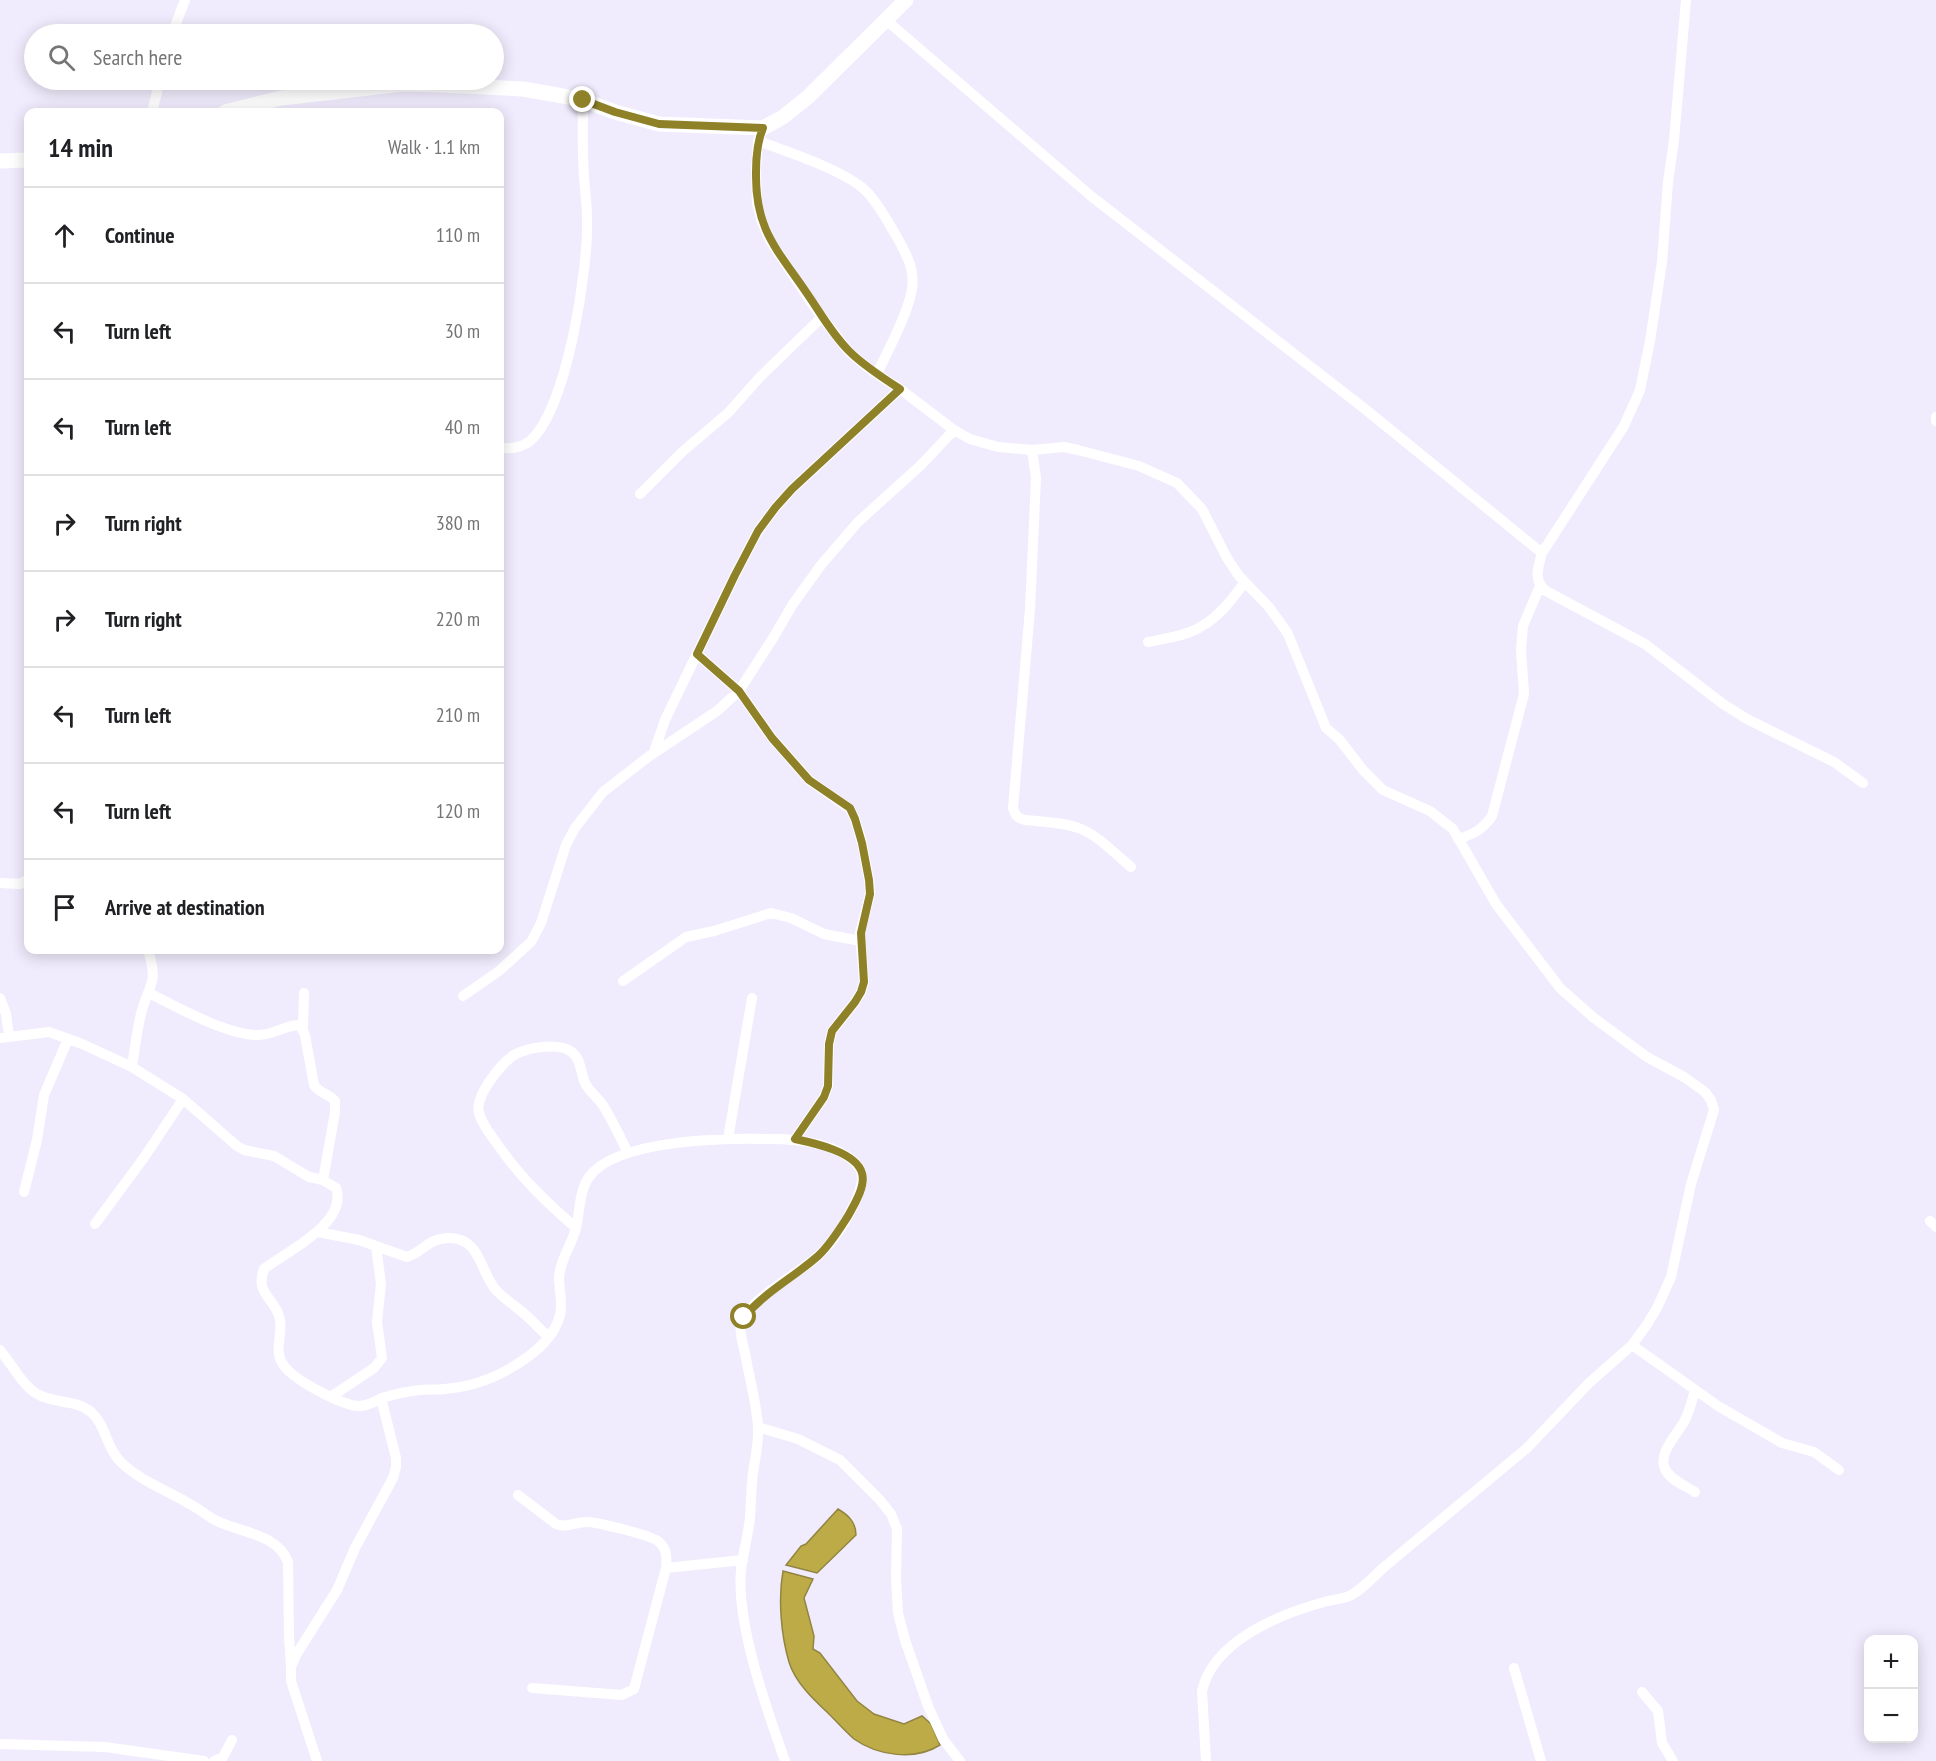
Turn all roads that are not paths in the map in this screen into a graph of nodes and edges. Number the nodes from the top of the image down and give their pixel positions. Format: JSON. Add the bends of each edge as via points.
{"nodes":[{"id":1,"x":184,"y":0,"type":"edge"},
{"id":2,"x":906,"y":0,"type":"edge"},
{"id":3,"x":1686,"y":0,"type":"edge"},
{"id":4,"x":886,"y":20,"type":"junction"},
{"id":5,"x":176,"y":24,"type":"edge"},
{"id":6,"x":504,"y":88,"type":"edge"},
{"id":7,"x":158,"y":90,"type":"edge"},
{"id":8,"x":351,"y":90,"type":"edge"},
{"id":9,"x":583,"y":100,"type":"junction"},
{"id":10,"x":153,"y":108,"type":"edge"},
{"id":11,"x":241,"y":108,"type":"edge"},
{"id":12,"x":760,"y":134,"type":"junction"},
{"id":13,"x":24,"y":160,"type":"edge"},
{"id":14,"x":0,"y":161,"type":"edge"},
{"id":15,"x":822,"y":317,"type":"junction"},
{"id":16,"x":877,"y":374,"type":"junction"},
{"id":17,"x":900,"y":389,"type":"junction"},
{"id":18,"x":954,"y":430,"type":"junction"},
{"id":19,"x":504,"y":448,"type":"edge"},
{"id":20,"x":1032,"y":450,"type":"junction"},
{"id":21,"x":640,"y":494,"type":"dead end"},
{"id":22,"x":1542,"y":553,"type":"junction"},
{"id":23,"x":1245,"y":582,"type":"junction"},
{"id":24,"x":1540,"y":586,"type":"junction"},
{"id":25,"x":1148,"y":642,"type":"dead end"},
{"id":26,"x":697,"y":654,"type":"junction"},
{"id":27,"x":739,"y":691,"type":"junction"},
{"id":28,"x":654,"y":752,"type":"junction"},
{"id":29,"x":1863,"y":783,"type":"dead end"},
{"id":30,"x":1458,"y":839,"type":"junction"},
{"id":31,"x":1131,"y":867,"type":"dead end"},
{"id":32,"x":24,"y":882,"type":"edge"},
{"id":33,"x":0,"y":883,"type":"edge"},
{"id":34,"x":861,"y":941,"type":"junction"},
{"id":35,"x":149,"y":954,"type":"edge"},
{"id":36,"x":622,"y":981,"type":"dead end"},
{"id":37,"x":149,"y":993,"type":"junction"},
{"id":38,"x":304,"y":993,"type":"dead end"},
{"id":39,"x":463,"y":996,"type":"dead end"},
{"id":40,"x":0,"y":998,"type":"edge"},
{"id":41,"x":752,"y":998,"type":"dead end"},
{"id":42,"x":303,"y":1028,"type":"junction"},
{"id":43,"x":4,"y":1037,"type":"edge"},
{"id":44,"x":68,"y":1039,"type":"junction"},
{"id":45,"x":132,"y":1067,"type":"junction"},
{"id":46,"x":183,"y":1099,"type":"junction"},
{"id":47,"x":728,"y":1139,"type":"junction"},
{"id":48,"x":795,"y":1139,"type":"junction"},
{"id":49,"x":628,"y":1153,"type":"junction"},
{"id":50,"x":323,"y":1180,"type":"junction"},
{"id":51,"x":24,"y":1192,"type":"dead end"},
{"id":52,"x":95,"y":1224,"type":"dead end"},
{"id":53,"x":576,"y":1228,"type":"junction"},
{"id":54,"x":318,"y":1232,"type":"junction"},
{"id":55,"x":376,"y":1246,"type":"junction"},
{"id":56,"x":548,"y":1337,"type":"junction"},
{"id":57,"x":1632,"y":1345,"type":"junction"},
{"id":58,"x":0,"y":1350,"type":"edge"},
{"id":59,"x":1695,"y":1390,"type":"junction"},
{"id":60,"x":332,"y":1396,"type":"junction"},
{"id":61,"x":381,"y":1398,"type":"junction"},
{"id":62,"x":758,"y":1427,"type":"junction"},
{"id":63,"x":1839,"y":1470,"type":"dead end"},
{"id":64,"x":1695,"y":1492,"type":"dead end"},
{"id":65,"x":518,"y":1495,"type":"dead end"},
{"id":66,"x":743,"y":1560,"type":"junction"},
{"id":67,"x":666,"y":1568,"type":"junction"},
{"id":68,"x":291,"y":1667,"type":"junction"},
{"id":69,"x":1514,"y":1668,"type":"dead end"},
{"id":70,"x":532,"y":1688,"type":"dead end"},
{"id":71,"x":1642,"y":1692,"type":"dead end"},
{"id":72,"x":232,"y":1740,"type":"dead end"},
{"id":73,"x":0,"y":1744,"type":"edge"},
{"id":74,"x":204,"y":1761,"type":"edge"},
{"id":75,"x":214,"y":1761,"type":"edge"},
{"id":76,"x":317,"y":1761,"type":"edge"},
{"id":77,"x":785,"y":1761,"type":"edge"},
{"id":78,"x":960,"y":1761,"type":"edge"},
{"id":79,"x":1206,"y":1761,"type":"edge"},
{"id":80,"x":1541,"y":1761,"type":"edge"},
{"id":81,"x":1673,"y":1761,"type":"edge"}],
"edges":[{"from":1,"to":5,"type":"street"},
{"from":2,"to":4,"type":"street"},
{"from":3,"to":22,"type":"street","via":[[1662,262],[1640,390],[1624,426]]},
{"from":4,"to":12,"type":"street","via":[[808,97]]},
{"from":4,"to":22,"type":"street","via":[[1091,196],[1365,409]]},
{"from":6,"to":9,"type":"street"},
{"from":7,"to":10,"type":"street"},
{"from":8,"to":11,"type":"street","via":[[281,98]]},
{"from":9,"to":12,"type":"street","via":[[659,124]]},
{"from":9,"to":19,"type":"street","via":[[588,219],[571,347],[553,405],[540,427],[530,441],[516,448]]},
{"from":12,"to":15,"type":"street","via":[[756,188],[762,222],[771,242]]},
{"from":12,"to":16,"type":"street","via":[[859,184],[878,205],[909,259],[912,289]]},
{"from":13,"to":14,"type":"street"},
{"from":15,"to":16,"type":"street","via":[[849,351]]},
{"from":15,"to":21,"type":"street","via":[[728,413]]},
{"from":16,"to":17,"type":"street"},
{"from":17,"to":18,"type":"street"},
{"from":17,"to":26,"type":"street","via":[[775,508],[758,531]]},
{"from":18,"to":20,"type":"street","via":[[984,444]]},
{"from":18,"to":27,"type":"street","via":[[858,522],[821,565]]},
{"from":20,"to":23,"type":"street","via":[[1078,450],[1139,466],[1177,483],[1202,508],[1227,558]]},
{"from":20,"to":31,"type":"street","via":[[1036,478],[1030,609],[1013,808],[1024,820],[1083,830]]},
{"from":22,"to":24,"type":"street","via":[[1537,574]]},
{"from":23,"to":25,"type":"street","via":[[1203,626]]},
{"from":23,"to":30,"type":"street","via":[[1288,634],[1326,728],[1383,790],[1446,821]]},
{"from":24,"to":29,"type":"street","via":[[1645,644],[1747,719],[1834,762]]},
{"from":24,"to":30,"type":"street","via":[[1523,626],[1524,694],[1492,816],[1477,833]]},
{"from":26,"to":27,"type":"street"},
{"from":26,"to":28,"type":"street"},
{"from":27,"to":28,"type":"street","via":[[717,711]]},
{"from":27,"to":34,"type":"street","via":[[772,738],[809,780],[850,808],[862,843],[870,894]]},
{"from":28,"to":39,"type":"street","via":[[603,792],[575,828],[531,942]]},
{"from":30,"to":57,"type":"street","via":[[1496,904],[1560,988],[1594,1018],[1647,1057],[1684,1077],[1711,1100],[1713,1118],[1691,1184],[1671,1277],[1658,1308]]},
{"from":32,"to":33,"type":"street"},
{"from":34,"to":36,"type":"street","via":[[824,934],[771,913],[686,937]]},
{"from":34,"to":48,"type":"street","via":[[861,992],[832,1031],[828,1086]]},
{"from":35,"to":37,"type":"street","via":[[154,972]]},
{"from":37,"to":42,"type":"street","via":[[244,1033],[266,1034],[294,1025]]},
{"from":37,"to":45,"type":"street"},
{"from":38,"to":42,"type":"street"},
{"from":40,"to":43,"type":"street","via":[[6,1014]]},
{"from":41,"to":47,"type":"street"},
{"from":42,"to":50,"type":"street","via":[[314,1085],[335,1101]]},
{"from":43,"to":44,"type":"street","via":[[50,1032]]},
{"from":44,"to":45,"type":"street"},
{"from":44,"to":51,"type":"street","via":[[44,1095]]},
{"from":45,"to":46,"type":"street"},
{"from":46,"to":50,"type":"street","via":[[237,1146],[274,1156],[309,1177]]},
{"from":46,"to":52,"type":"street"},
{"from":47,"to":48,"type":"street"},
{"from":47,"to":49,"type":"street"},
{"from":48,"to":62,"type":"street","via":[[816,1143],[847,1157],[862,1172],[862,1180],[835,1237],[744,1317],[741,1330]]},
{"from":49,"to":53,"type":"street","via":[[598,1167],[587,1180]]},
{"from":49,"to":53,"type":"street","via":[[584,1081],[573,1052],[559,1047],[529,1049],[505,1062],[493,1078],[478,1105],[478,1113],[516,1171]]},
{"from":50,"to":54,"type":"street","via":[[336,1188],[337,1200]]},
{"from":53,"to":56,"type":"street","via":[[561,1270],[560,1318]]},
{"from":54,"to":55,"type":"street"},
{"from":54,"to":60,"type":"street","via":[[264,1269],[260,1281],[280,1318],[278,1349],[284,1366]]},
{"from":55,"to":56,"type":"street","via":[[406,1257],[433,1240],[449,1238],[469,1245],[496,1290]]},
{"from":55,"to":60,"type":"street","via":[[381,1284],[377,1322],[382,1358],[374,1368]]},
{"from":56,"to":61,"type":"street","via":[[531,1355],[487,1380]]},
{"from":57,"to":59,"type":"street"},
{"from":57,"to":79,"type":"street","via":[[1527,1448],[1362,1587],[1348,1596],[1260,1626],[1226,1652],[1213,1666],[1202,1690]]},
{"from":58,"to":68,"type":"street","via":[[36,1394],[91,1412],[119,1460],[143,1478],[214,1519],[259,1536],[284,1551],[288,1562]]},
{"from":59,"to":63,"type":"street","via":[[1768,1436],[1814,1452]]},
{"from":59,"to":64,"type":"street","via":[[1686,1419],[1667,1449],[1663,1464],[1672,1477]]},
{"from":60,"to":61,"type":"street","via":[[362,1407]]},
{"from":61,"to":68,"type":"street","via":[[396,1458],[393,1478],[337,1590]]},
{"from":62,"to":66,"type":"street"},
{"from":62,"to":78,"type":"street","via":[[798,1439],[840,1460],[891,1514],[897,1529],[898,1613],[928,1706],[943,1739]]},
{"from":65,"to":67,"type":"street","via":[[562,1527],[589,1522],[654,1538],[664,1548]]},
{"from":66,"to":67,"type":"street"},
{"from":66,"to":77,"type":"street","via":[[741,1591],[749,1646]]},
{"from":67,"to":70,"type":"street","via":[[634,1689],[622,1695]]},
{"from":68,"to":76,"type":"street","via":[[291,1681]]},
{"from":69,"to":80,"type":"street"},
{"from":71,"to":81,"type":"street","via":[[1658,1710],[1662,1743]]},
{"from":72,"to":75,"type":"street","via":[[223,1757]]},
{"from":73,"to":74,"type":"street","via":[[105,1747]]}]}
